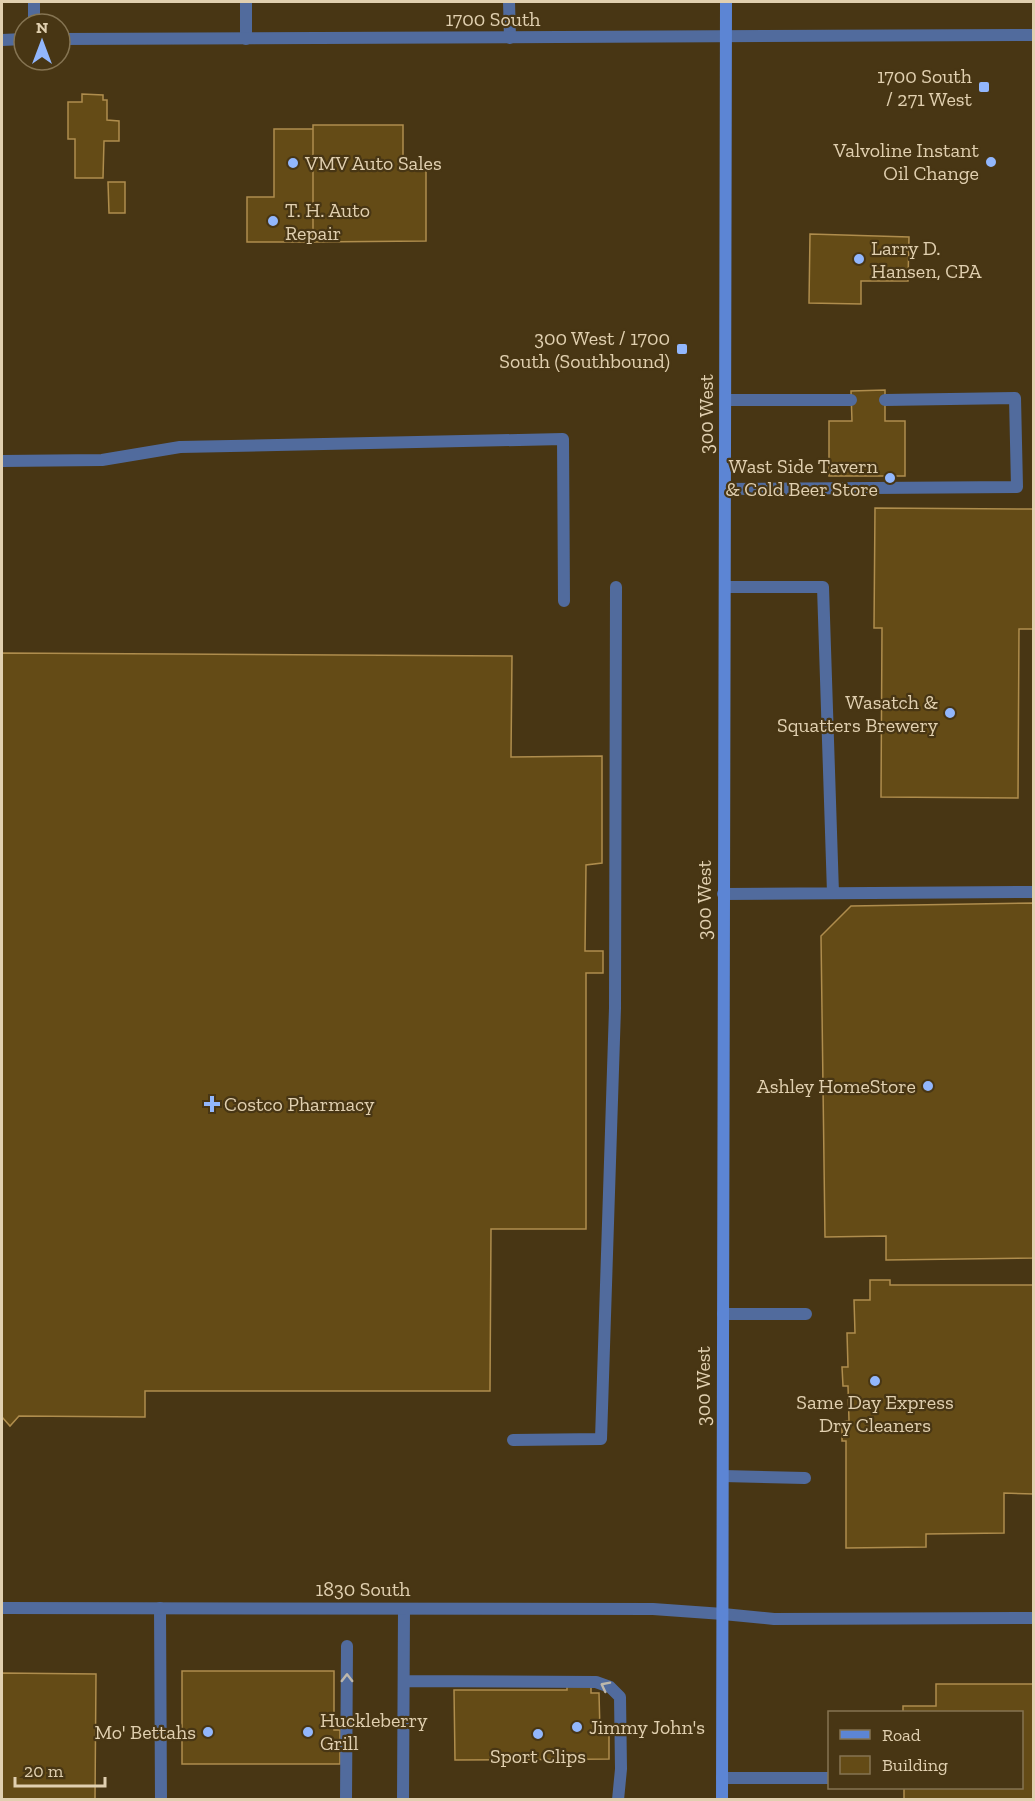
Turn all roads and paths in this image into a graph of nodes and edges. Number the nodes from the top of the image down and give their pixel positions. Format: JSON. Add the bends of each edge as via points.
{"nodes":[{"id":1,"x":246,"y":2,"type":"edge"},
{"id":2,"x":509,"y":2,"type":"edge"},
{"id":3,"x":726,"y":2,"type":"edge"},
{"id":4,"x":1034,"y":35,"type":"edge"},
{"id":5,"x":726,"y":36,"type":"junction"},
{"id":6,"x":510,"y":38,"type":"junction"},
{"id":7,"x":72,"y":39,"type":"edge"},
{"id":8,"x":246,"y":39,"type":"junction"},
{"id":9,"x":851,"y":399,"type":"dead end"},
{"id":10,"x":885,"y":399,"type":"dead end"},
{"id":11,"x":726,"y":400,"type":"junction"},
{"id":12,"x":2,"y":461,"type":"edge"},
{"id":13,"x":725,"y":489,"type":"junction"},
{"id":14,"x":615,"y":587,"type":"dead end"},
{"id":15,"x":725,"y":587,"type":"junction"},
{"id":16,"x":564,"y":601,"type":"dead end"},
{"id":17,"x":1034,"y":892,"type":"edge"},
{"id":18,"x":833,"y":893,"type":"junction"},
{"id":19,"x":723,"y":894,"type":"junction"},
{"id":20,"x":723,"y":1314,"type":"junction"},
{"id":21,"x":806,"y":1314,"type":"dead end"},
{"id":22,"x":513,"y":1440,"type":"dead end"},
{"id":23,"x":723,"y":1476,"type":"junction"},
{"id":24,"x":805,"y":1478,"type":"dead end"},
{"id":25,"x":2,"y":1608,"type":"edge"},
{"id":26,"x":160,"y":1608,"type":"junction"},
{"id":27,"x":404,"y":1609,"type":"junction"},
{"id":28,"x":723,"y":1614,"type":"junction"},
{"id":29,"x":1034,"y":1618,"type":"edge"},
{"id":30,"x":347,"y":1646,"type":"dead end"},
{"id":31,"x":404,"y":1681,"type":"junction"},
{"id":32,"x":722,"y":1778,"type":"junction"},
{"id":33,"x":828,"y":1778,"type":"edge"},
{"id":34,"x":161,"y":1800,"type":"edge"},
{"id":35,"x":346,"y":1800,"type":"edge"},
{"id":36,"x":403,"y":1800,"type":"edge"},
{"id":37,"x":618,"y":1800,"type":"edge"},
{"id":38,"x":722,"y":1800,"type":"edge"}],
"edges":[{"from":1,"to":8,"type":"street"},
{"from":2,"to":6,"type":"street"},
{"from":3,"to":5,"type":"main road","name":"300 West"},
{"from":4,"to":5,"type":"street","name":"1700 South"},
{"from":5,"to":6,"type":"street","name":"1700 South"},
{"from":5,"to":11,"type":"main road","name":"300 West"},
{"from":6,"to":8,"type":"street","name":"1700 South"},
{"from":7,"to":8,"type":"street","name":"1700 South"},
{"from":9,"to":11,"type":"street"},
{"from":10,"to":13,"type":"street","via":[[1015,398],[1017,487]]},
{"from":11,"to":13,"type":"main road","name":"300 West"},
{"from":12,"to":16,"type":"street","via":[[102,460],[180,447],[563,439]]},
{"from":13,"to":15,"type":"main road","name":"300 West"},
{"from":14,"to":22,"type":"street","via":[[615,1008],[601,1439]]},
{"from":15,"to":18,"type":"street","via":[[823,587]]},
{"from":15,"to":19,"type":"main road","name":"300 West"},
{"from":17,"to":18,"type":"street"},
{"from":18,"to":19,"type":"street"},
{"from":19,"to":20,"type":"main road","name":"300 West"},
{"from":20,"to":21,"type":"street"},
{"from":20,"to":23,"type":"main road","name":"300 West"},
{"from":23,"to":24,"type":"street"},
{"from":23,"to":28,"type":"main road","name":"300 West"},
{"from":25,"to":26,"type":"street","name":"1830 South"},
{"from":26,"to":27,"type":"street","name":"1830 South"},
{"from":26,"to":34,"type":"street"},
{"from":27,"to":28,"type":"street","name":"1830 South","via":[[653,1609]]},
{"from":27,"to":31,"type":"street"},
{"from":28,"to":29,"type":"street","name":"1830 South","via":[[774,1619]]},
{"from":28,"to":32,"type":"main road","name":"300 West"},
{"from":35,"to":30,"type":"street","one_way":true},
{"from":31,"to":36,"type":"street"},
{"from":37,"to":31,"type":"street","one_way":true,"via":[[620,1696],[610,1687],[596,1682]]},
{"from":32,"to":33,"type":"street"},
{"from":32,"to":38,"type":"main road","name":"300 West"}]}
